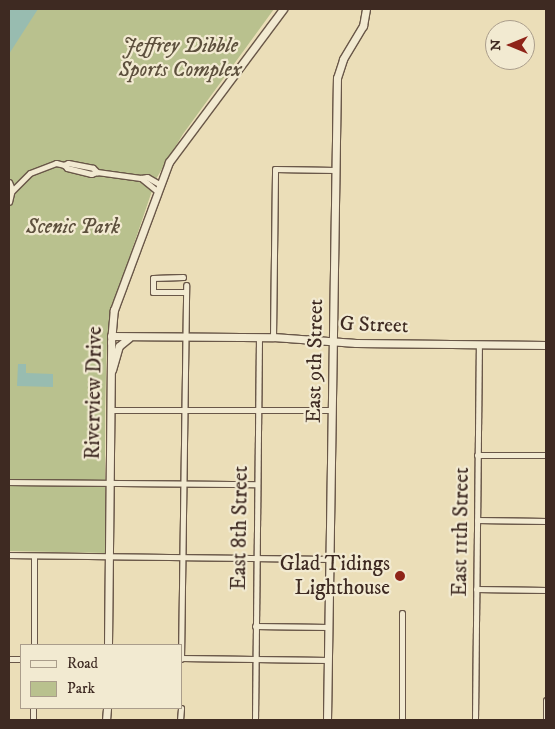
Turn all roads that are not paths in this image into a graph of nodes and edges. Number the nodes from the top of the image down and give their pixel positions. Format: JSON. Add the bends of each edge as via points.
{"nodes":[{"id":1,"x":282,"y":9,"type":"edge"},
{"id":2,"x":366,"y":9,"type":"edge"},
{"id":3,"x":335,"y":170,"type":"junction"},
{"id":4,"x":9,"y":182,"type":"edge"},
{"id":5,"x":158,"y":187,"type":"junction"},
{"id":6,"x":12,"y":192,"type":"junction"},
{"id":7,"x":9,"y":202,"type":"edge"},
{"id":8,"x":183,"y":277,"type":"dead end"},
{"id":9,"x":186,"y":285,"type":"dead end"},
{"id":10,"x":186,"y":292,"type":"junction"},
{"id":11,"x":111,"y":336,"type":"junction"},
{"id":12,"x":133,"y":336,"type":"junction"},
{"id":13,"x":185,"y":337,"type":"junction"},
{"id":14,"x":259,"y":337,"type":"junction"},
{"id":15,"x":273,"y":337,"type":"junction"},
{"id":16,"x":333,"y":341,"type":"junction"},
{"id":17,"x":479,"y":345,"type":"junction"},
{"id":18,"x":546,"y":345,"type":"edge"},
{"id":19,"x":110,"y":375,"type":"junction"},
{"id":20,"x":110,"y":410,"type":"junction"},
{"id":21,"x":185,"y":410,"type":"junction"},
{"id":22,"x":258,"y":410,"type":"junction"},
{"id":23,"x":332,"y":410,"type":"junction"},
{"id":24,"x":478,"y":455,"type":"junction"},
{"id":25,"x":546,"y":455,"type":"edge"},
{"id":26,"x":9,"y":482,"type":"edge"},
{"id":27,"x":110,"y":482,"type":"junction"},
{"id":28,"x":184,"y":484,"type":"junction"},
{"id":29,"x":257,"y":484,"type":"junction"},
{"id":30,"x":477,"y":520,"type":"junction"},
{"id":31,"x":546,"y":521,"type":"edge"},
{"id":32,"x":9,"y":555,"type":"edge"},
{"id":33,"x":34,"y":556,"type":"junction"},
{"id":34,"x":108,"y":556,"type":"junction"},
{"id":35,"x":183,"y":557,"type":"junction"},
{"id":36,"x":257,"y":558,"type":"junction"},
{"id":37,"x":329,"y":559,"type":"junction"},
{"id":38,"x":476,"y":589,"type":"junction"},
{"id":39,"x":546,"y":590,"type":"edge"},
{"id":40,"x":402,"y":614,"type":"dead end"},
{"id":41,"x":255,"y":626,"type":"junction"},
{"id":42,"x":328,"y":627,"type":"junction"},
{"id":43,"x":34,"y":644,"type":"edge"},
{"id":44,"x":108,"y":644,"type":"edge"},
{"id":45,"x":181,"y":644,"type":"edge"},
{"id":46,"x":182,"y":659,"type":"edge"},
{"id":47,"x":255,"y":659,"type":"junction"},
{"id":48,"x":328,"y":660,"type":"junction"},
{"id":49,"x":546,"y":700,"type":"edge"},
{"id":50,"x":254,"y":720,"type":"edge"},
{"id":51,"x":327,"y":720,"type":"edge"},
{"id":52,"x":402,"y":720,"type":"edge"},
{"id":53,"x":475,"y":720,"type":"edge"},
{"id":54,"x":546,"y":720,"type":"edge"}],
"edges":[{"from":1,"to":5,"type":"main road","name":"Riverview Drive","via":[[182,142]]},
{"from":2,"to":3,"type":"main road","name":"East 9th Street","via":[[363,26],[343,59],[337,78]]},
{"from":3,"to":15,"type":"street","via":[[275,169]]},
{"from":3,"to":16,"type":"main road","name":"East 9th Street"},
{"from":4,"to":6,"type":"street"},
{"from":5,"to":6,"type":"street","via":[[141,178],[97,172],[68,162],[36,170]]},
{"from":5,"to":11,"type":"main road","name":"Riverview Drive","via":[[114,310]]},
{"from":6,"to":7,"type":"street"},
{"from":8,"to":10,"type":"street","via":[[153,278],[153,292]]},
{"from":9,"to":10,"type":"street"},
{"from":10,"to":13,"type":"street"},
{"from":11,"to":12,"type":"main road","name":"G Street"},
{"from":11,"to":19,"type":"main road","name":"Riverview Drive"},
{"from":12,"to":13,"type":"main road","name":"G Street"},
{"from":12,"to":19,"type":"main road","via":[[119,346]]},
{"from":13,"to":14,"type":"main road","name":"G Street"},
{"from":13,"to":21,"type":"street"},
{"from":14,"to":15,"type":"main road","name":"G Street"},
{"from":14,"to":22,"type":"street","name":"East 8th Street"},
{"from":15,"to":16,"type":"main road","name":"G Street"},
{"from":16,"to":17,"type":"main road","name":"G Street"},
{"from":16,"to":23,"type":"main road","name":"East 9th Street"},
{"from":17,"to":18,"type":"main road","name":"G Street"},
{"from":17,"to":24,"type":"street","name":"East 11th Street"},
{"from":19,"to":20,"type":"main road","name":"Riverview Drive"},
{"from":20,"to":21,"type":"street"},
{"from":20,"to":27,"type":"main road","name":"Riverview Drive"},
{"from":21,"to":22,"type":"street"},
{"from":21,"to":28,"type":"street"},
{"from":22,"to":23,"type":"street"},
{"from":22,"to":29,"type":"street","name":"East 8th Street"},
{"from":23,"to":37,"type":"main road","name":"East 9th Street"},
{"from":24,"to":25,"type":"street"},
{"from":24,"to":30,"type":"street","name":"East 11th Street"},
{"from":26,"to":27,"type":"street"},
{"from":27,"to":28,"type":"street"},
{"from":27,"to":34,"type":"main road","name":"Riverview Drive"},
{"from":28,"to":29,"type":"street"},
{"from":28,"to":35,"type":"street"},
{"from":29,"to":36,"type":"street","name":"East 8th Street"},
{"from":30,"to":31,"type":"street"},
{"from":30,"to":38,"type":"street","name":"East 11th Street"},
{"from":32,"to":33,"type":"street"},
{"from":33,"to":34,"type":"street"},
{"from":33,"to":43,"type":"street"},
{"from":34,"to":35,"type":"street"},
{"from":34,"to":44,"type":"main road","name":"Riverview Drive"},
{"from":35,"to":36,"type":"street"},
{"from":35,"to":45,"type":"street"},
{"from":36,"to":37,"type":"street"},
{"from":36,"to":41,"type":"street","name":"East 8th Street"},
{"from":37,"to":42,"type":"main road","name":"East 9th Street"},
{"from":38,"to":39,"type":"street"},
{"from":38,"to":53,"type":"street","name":"East 11th Street"},
{"from":40,"to":52,"type":"street"},
{"from":41,"to":42,"type":"street"},
{"from":41,"to":47,"type":"street","name":"East 8th Street"},
{"from":42,"to":48,"type":"main road","name":"East 9th Street"},
{"from":46,"to":47,"type":"street"},
{"from":47,"to":48,"type":"street"},
{"from":47,"to":50,"type":"street","name":"East 8th Street"},
{"from":48,"to":51,"type":"main road","name":"East 9th Street"},
{"from":49,"to":54,"type":"street"}]}
